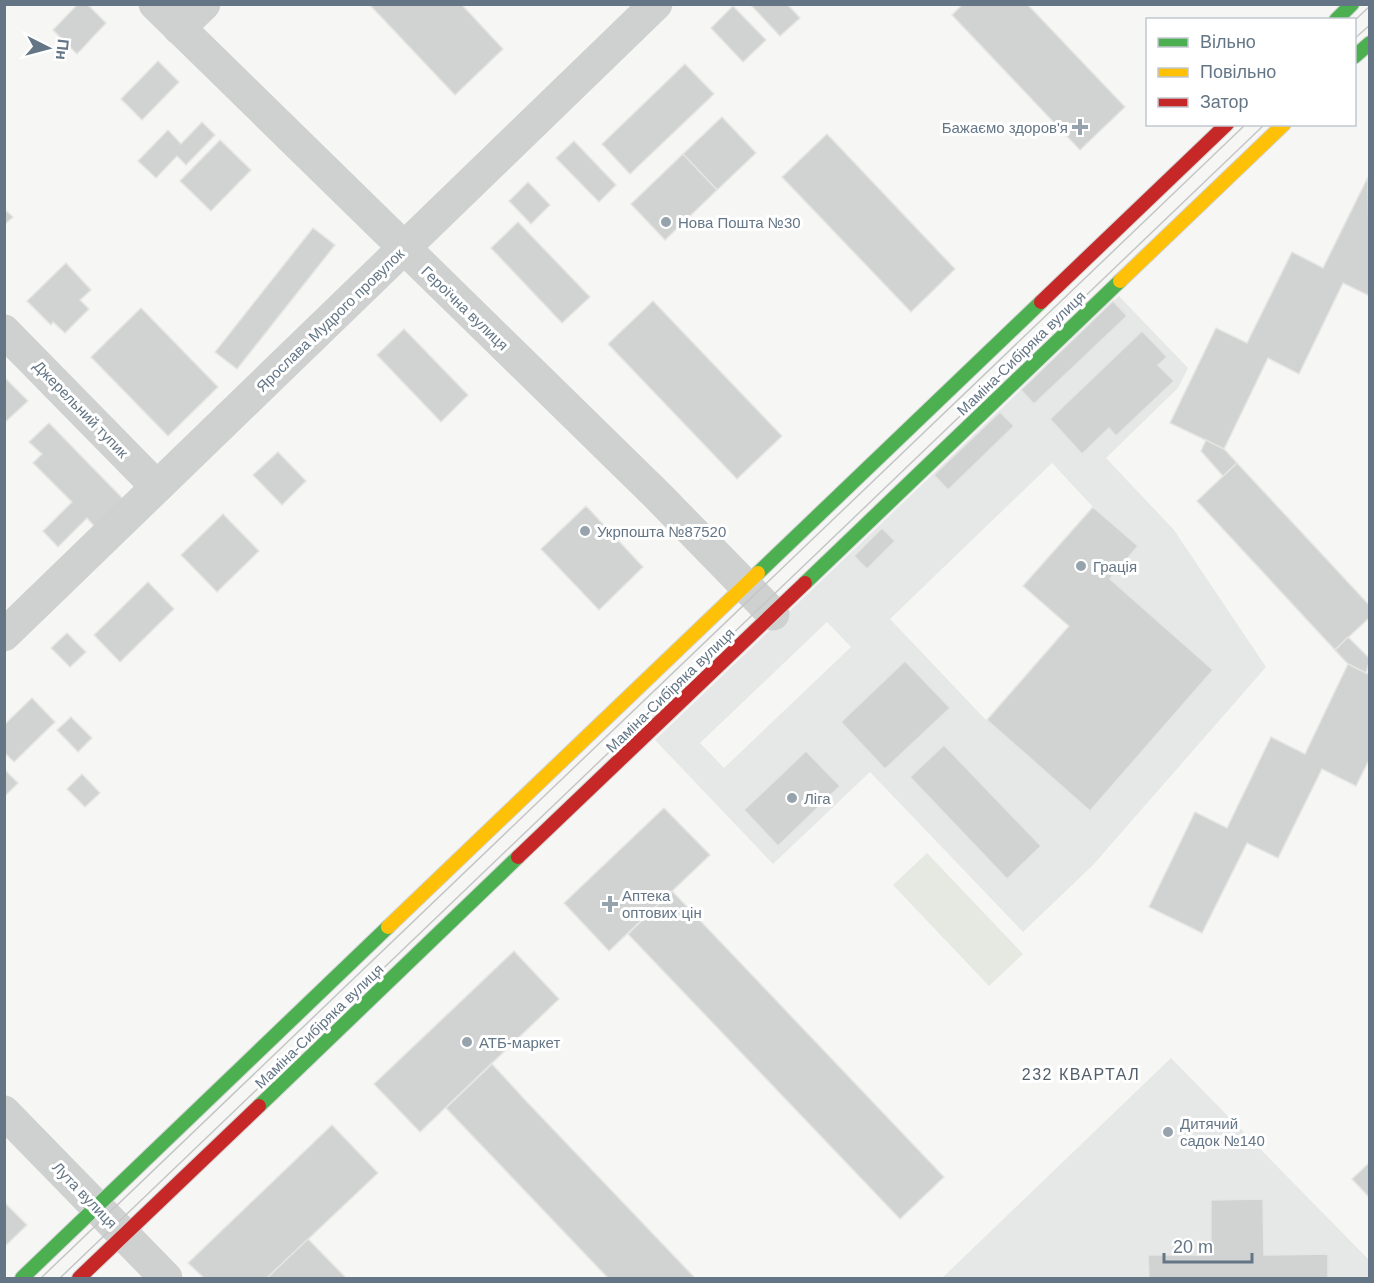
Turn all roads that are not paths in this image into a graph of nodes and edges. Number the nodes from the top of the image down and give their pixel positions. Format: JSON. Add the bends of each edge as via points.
{"nodes":[{"id":1,"x":155,"y":4,"type":"edge"},
{"id":2,"x":204,"y":4,"type":"edge"},
{"id":3,"x":656,"y":4,"type":"edge"},
{"id":4,"x":1352,"y":4,"type":"edge"},
{"id":5,"x":1338,"y":18,"type":"edge"},
{"id":6,"x":179,"y":28,"type":"junction"},
{"id":7,"x":1370,"y":43,"type":"edge"},
{"id":8,"x":1356,"y":55,"type":"edge"},
{"id":9,"x":1225,"y":126,"type":"edge"},
{"id":10,"x":1282,"y":126,"type":"edge"},
{"id":11,"x":404,"y":248,"type":"junction"},
{"id":12,"x":4,"y":331,"type":"edge"},
{"id":13,"x":157,"y":487,"type":"junction"},
{"id":14,"x":746,"y":585,"type":"junction"},
{"id":15,"x":773,"y":614,"type":"junction"},
{"id":16,"x":4,"y":635,"type":"edge"},
{"id":17,"x":4,"y":1112,"type":"edge"},
{"id":18,"x":97,"y":1207,"type":"junction"},
{"id":19,"x":124,"y":1235,"type":"junction"},
{"id":20,"x":22,"y":1278,"type":"edge"},
{"id":21,"x":79,"y":1278,"type":"edge"},
{"id":22,"x":166,"y":1278,"type":"edge"}],
"edges":[{"from":1,"to":6,"type":"street","name":"Героїчна вулиця"},
{"from":2,"to":6,"type":"street"},
{"from":3,"to":11,"type":"street","name":"Ярослава Мудрого провулок"},
{"from":4,"to":5,"type":"main road"},
{"from":6,"to":11,"type":"street","name":"Героїчна вулиця"},
{"from":7,"to":8,"type":"main road"},
{"from":9,"to":14,"type":"main road","name":"Маміна-Сибіряка вулиця"},
{"from":10,"to":15,"type":"main road","name":"Маміна-Сибіряка вулиця"},
{"from":11,"to":13,"type":"street","name":"Ярослава Мудрого провулок"},
{"from":11,"to":14,"type":"street","name":"Героїчна вулиця"},
{"from":12,"to":13,"type":"street","name":"Джерельний тупик"},
{"from":13,"to":16,"type":"street","name":"Ярослава Мудрого провулок"},
{"from":14,"to":15,"type":"street","name":"Героїчна вулиця"},
{"from":14,"to":18,"type":"main road","name":"Маміна-Сибіряка вулиця"},
{"from":15,"to":19,"type":"main road","name":"Маміна-Сибіряка вулиця"},
{"from":17,"to":18,"type":"street","name":"Лута вулиця"},
{"from":18,"to":19,"type":"street","name":"Лута вулиця"},
{"from":18,"to":20,"type":"main road","name":"Маміна-Сибіряка вулиця"},
{"from":19,"to":21,"type":"main road","name":"Маміна-Сибіряка вулиця"},
{"from":19,"to":22,"type":"street","name":"Лута вулиця"}]}
